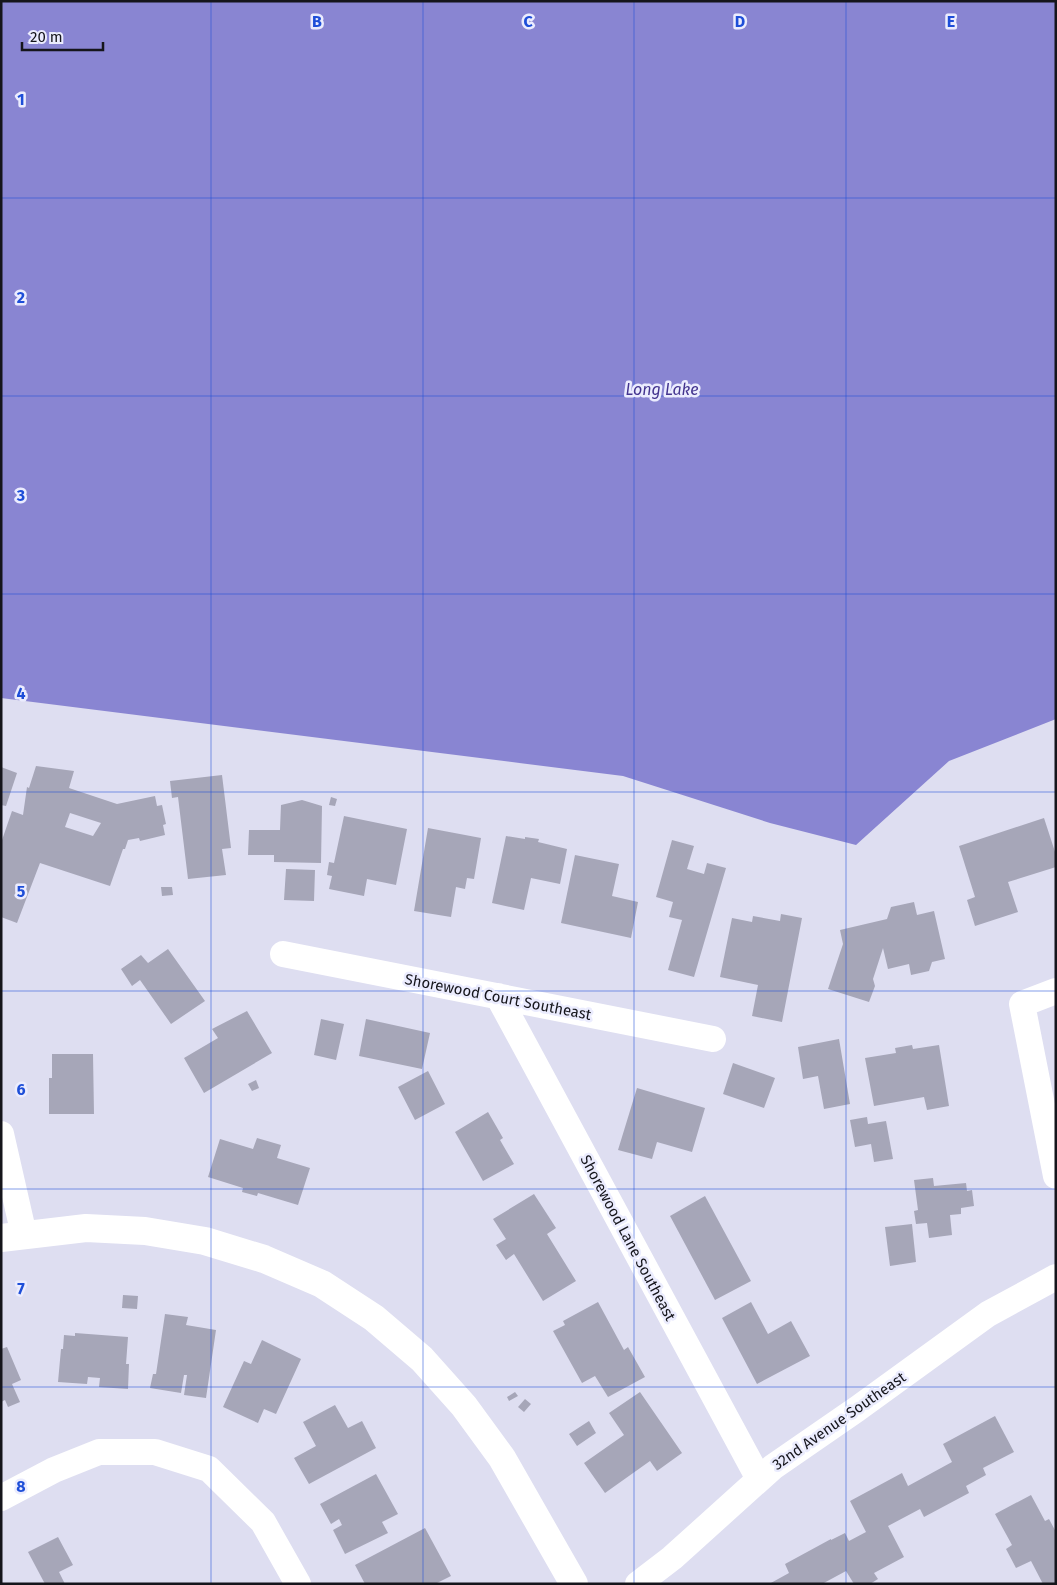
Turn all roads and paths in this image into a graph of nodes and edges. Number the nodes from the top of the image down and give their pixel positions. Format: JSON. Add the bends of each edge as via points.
{"nodes":[{"id":1,"x":283,"y":954,"type":"dead end"},
{"id":2,"x":1056,"y":991,"type":"edge"},
{"id":3,"x":498,"y":996,"type":"junction"},
{"id":4,"x":712,"y":1039,"type":"dead end"},
{"id":5,"x":1,"y":1134,"type":"edge"},
{"id":6,"x":1056,"y":1176,"type":"edge"},
{"id":7,"x":13,"y":1237,"type":"edge"},
{"id":8,"x":1056,"y":1277,"type":"edge"},
{"id":9,"x":759,"y":1480,"type":"junction"},
{"id":10,"x":1,"y":1498,"type":"edge"},
{"id":11,"x":298,"y":1584,"type":"edge"},
{"id":12,"x":574,"y":1584,"type":"edge"},
{"id":13,"x":638,"y":1584,"type":"edge"}],
"edges":[{"from":1,"to":3,"type":"street","name":"Shorewood Court Southeast"},
{"from":2,"to":6,"type":"street","via":[[1022,1004]]},
{"from":3,"to":4,"type":"street","name":"Shorewood Court Southeast"},
{"from":3,"to":9,"type":"street","name":"Shorewood Lane Southeast"},
{"from":5,"to":7,"type":"street"},
{"from":7,"to":12,"type":"street","via":[[86,1228],[162,1234],[205,1241],[264,1259],[322,1284],[381,1324],[422,1359],[464,1406],[502,1458]]},
{"from":8,"to":9,"type":"street","name":"32nd Avenue Southeast","via":[[988,1314]]},
{"from":9,"to":13,"type":"street","name":"32nd Avenue Southeast"},
{"from":10,"to":11,"type":"street","via":[[54,1470],[99,1452],[156,1452],[209,1469],[263,1522]]}]}
